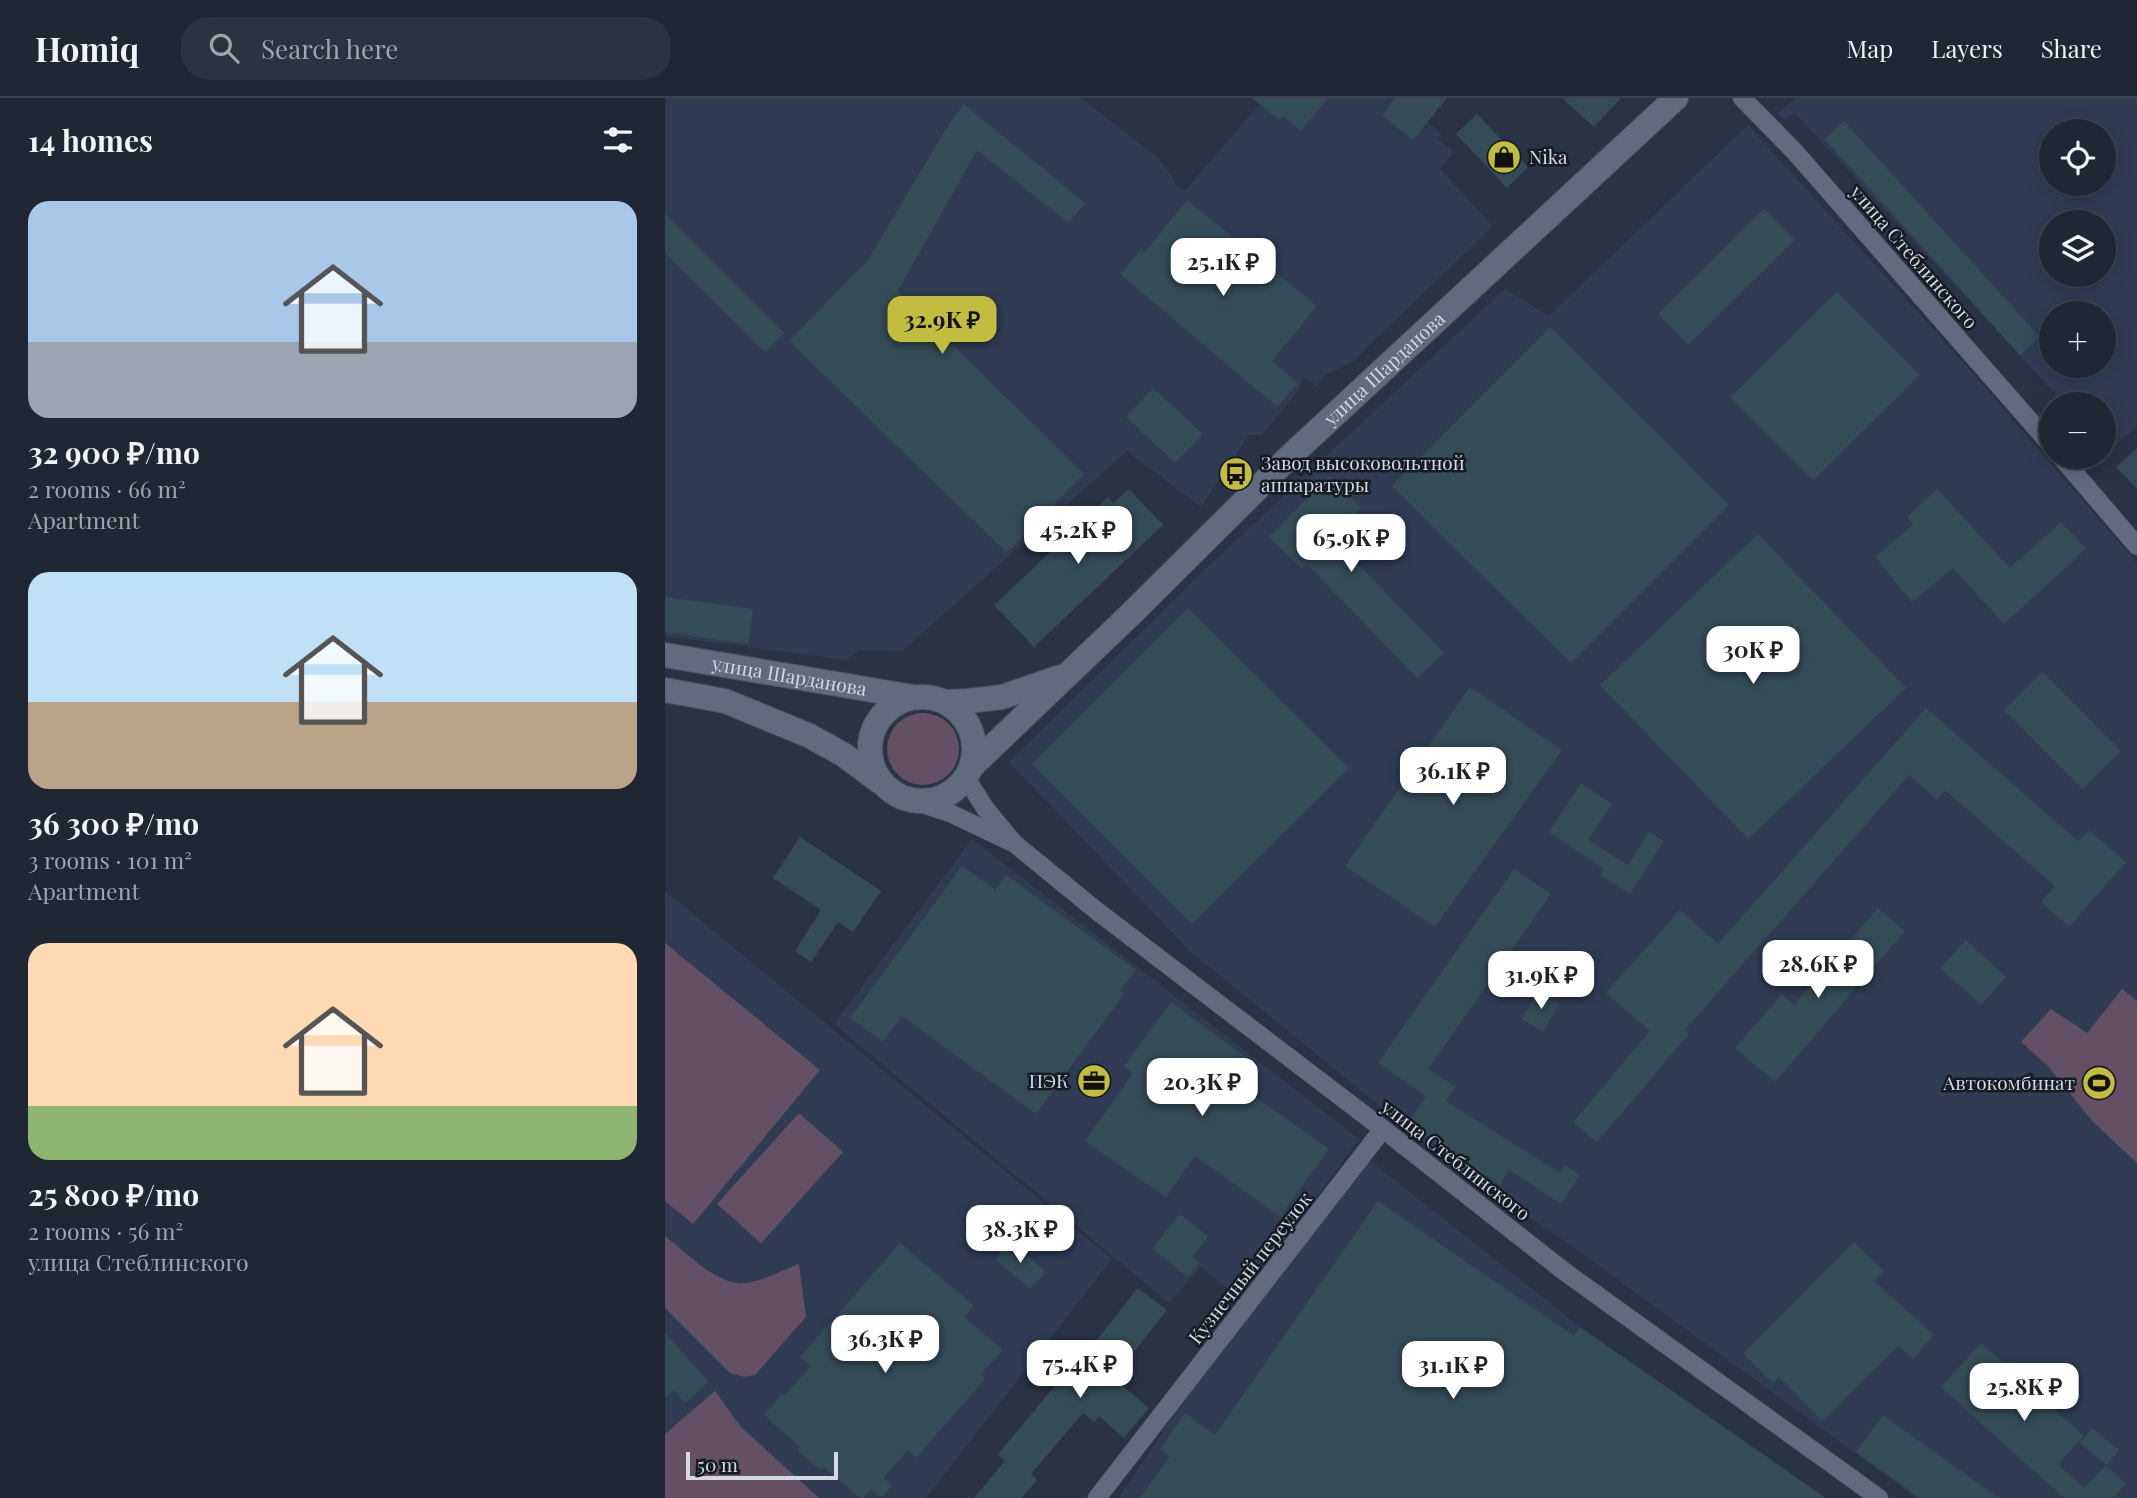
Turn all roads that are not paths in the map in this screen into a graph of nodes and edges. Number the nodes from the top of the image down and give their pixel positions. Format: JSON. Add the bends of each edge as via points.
{"nodes":[{"id":1,"x":1676,"y":98,"type":"edge"},
{"id":2,"x":1742,"y":98,"type":"edge"},
{"id":3,"x":2039,"y":431,"type":"edge"},
{"id":4,"x":2071,"y":469,"type":"edge"},
{"id":5,"x":2137,"y":546,"type":"edge"},
{"id":6,"x":665,"y":655,"type":"edge"},
{"id":7,"x":1067,"y":674,"type":"junction"},
{"id":8,"x":665,"y":690,"type":"edge"},
{"id":9,"x":913,"y":697,"type":"junction"},
{"id":10,"x":945,"y":702,"type":"junction"},
{"id":11,"x":969,"y":773,"type":"junction"},
{"id":12,"x":880,"y":781,"type":"junction"},
{"id":13,"x":913,"y":801,"type":"junction"},
{"id":14,"x":1015,"y":844,"type":"junction"},
{"id":15,"x":1383,"y":1129,"type":"junction"},
{"id":16,"x":1097,"y":1498,"type":"edge"},
{"id":17,"x":1879,"y":1498,"type":"edge"}],
"edges":[{"from":1,"to":7,"type":"main road","name":"улица Шарданова","via":[[1287,458]]},
{"from":2,"to":3,"type":"street","name":"улица Стеблинского","via":[[1795,152]]},
{"from":4,"to":5,"type":"street"},
{"from":6,"to":9,"type":"main road","name":"улица Шарданова"},
{"from":7,"to":10,"type":"main road","via":[[1002,697]]},
{"from":7,"to":11,"type":"main road","name":"улица Шарданова"},
{"from":8,"to":12,"type":"main road","name":"улица Шарданова","via":[[725,701],[810,736]]},
{"from":9,"to":10,"type":"main road"},
{"from":9,"to":12,"type":"main road","via":[[888,708],[873,730],[869,756]]},
{"from":10,"to":11,"type":"main road","via":[[967,722],[973,737],[975,752]]},
{"from":11,"to":13,"type":"main road","via":[[943,797]]},
{"from":11,"to":14,"type":"street","via":[[985,808]]},
{"from":12,"to":13,"type":"main road","via":[[894,794]]},
{"from":13,"to":14,"type":"street"},
{"from":14,"to":15,"type":"street","name":"улица Стеблинского"},
{"from":15,"to":16,"type":"street","name":"Кузнечный переулок"},
{"from":15,"to":17,"type":"street","name":"улица Стеблинского","via":[[1565,1272]]}]}
